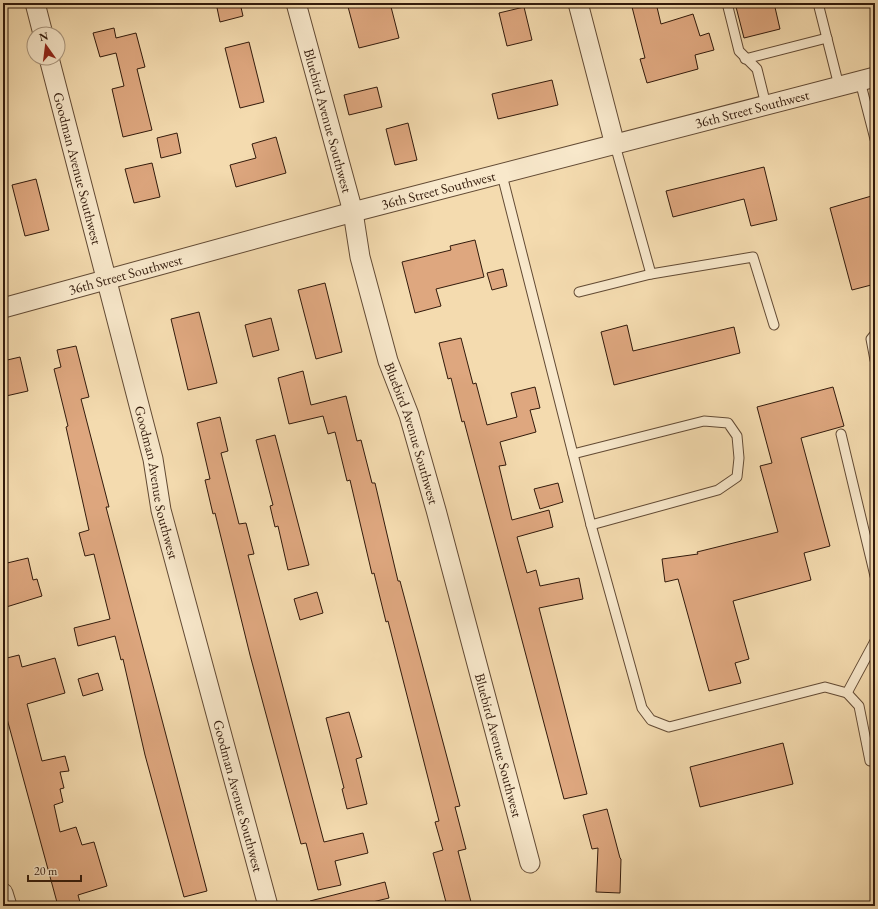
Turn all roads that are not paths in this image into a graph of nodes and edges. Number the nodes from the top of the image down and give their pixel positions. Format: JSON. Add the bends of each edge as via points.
{"nodes":[{"id":1,"x":35,"y":3,"type":"edge"},
{"id":2,"x":296,"y":3,"type":"edge"},
{"id":3,"x":578,"y":3,"type":"edge"},
{"id":4,"x":727,"y":3,"type":"edge"},
{"id":5,"x":818,"y":3,"type":"edge"},
{"id":6,"x":41,"y":26,"type":"edge"},
{"id":7,"x":827,"y":38,"type":"junction"},
{"id":8,"x":745,"y":59,"type":"junction"},
{"id":9,"x":51,"y":66,"type":"edge"},
{"id":10,"x":868,"y":79,"type":"edge"},
{"id":11,"x":839,"y":86,"type":"junction"},
{"id":12,"x":766,"y":105,"type":"junction"},
{"id":13,"x":875,"y":139,"type":"edge"},
{"id":14,"x":615,"y":145,"type":"junction"},
{"id":15,"x":502,"y":175,"type":"junction"},
{"id":16,"x":352,"y":212,"type":"junction"},
{"id":17,"x":651,"y":274,"type":"junction"},
{"id":18,"x":108,"y":280,"type":"junction"},
{"id":19,"x":579,"y":292,"type":"dead end"},
{"id":20,"x":3,"y":308,"type":"edge"},
{"id":21,"x":774,"y":325,"type":"dead end"},
{"id":22,"x":875,"y":334,"type":"edge"},
{"id":23,"x":875,"y":360,"type":"edge"},
{"id":24,"x":841,"y":434,"type":"dead end"},
{"id":25,"x":573,"y":454,"type":"junction"},
{"id":26,"x":591,"y":525,"type":"junction"},
{"id":27,"x":875,"y":576,"type":"edge"},
{"id":28,"x":875,"y":641,"type":"edge"},
{"id":29,"x":847,"y":693,"type":"junction"},
{"id":30,"x":870,"y":761,"type":"dead end"},
{"id":31,"x":530,"y":863,"type":"dead end"},
{"id":32,"x":3,"y":893,"type":"edge"},
{"id":33,"x":6,"y":906,"type":"edge"},
{"id":34,"x":268,"y":906,"type":"edge"}],
"edges":[{"from":1,"to":6,"type":"street"},
{"from":2,"to":16,"type":"street","name":"Bluebird Avenue Southwest"},
{"from":3,"to":14,"type":"street"},
{"from":4,"to":8,"type":"lane","via":[[739,51]]},
{"from":5,"to":7,"type":"lane"},
{"from":7,"to":8,"type":"lane"},
{"from":7,"to":11,"type":"lane"},
{"from":8,"to":12,"type":"lane","via":[[757,69]]},
{"from":9,"to":18,"type":"street","name":"Goodman Avenue Southwest"},
{"from":10,"to":11,"type":"street","name":"36th Street Southwest"},
{"from":10,"to":13,"type":"lane"},
{"from":11,"to":12,"type":"street","name":"36th Street Southwest"},
{"from":12,"to":14,"type":"street","name":"36th Street Southwest"},
{"from":14,"to":15,"type":"street","name":"36th Street Southwest"},
{"from":14,"to":17,"type":"lane"},
{"from":15,"to":16,"type":"street","name":"36th Street Southwest"},
{"from":15,"to":25,"type":"lane"},
{"from":16,"to":18,"type":"street","name":"36th Street Southwest"},
{"from":16,"to":31,"type":"street","name":"Bluebird Avenue Southwest","via":[[360,257],[388,361],[409,415],[436,510]]},
{"from":17,"to":19,"type":"lane"},
{"from":17,"to":21,"type":"lane","via":[[753,257]]},
{"from":18,"to":20,"type":"street","name":"36th Street Southwest"},
{"from":18,"to":34,"type":"street","name":"Goodman Avenue Southwest","via":[[153,459],[161,510]]},
{"from":22,"to":23,"type":"lane","via":[[871,339]]},
{"from":24,"to":27,"type":"lane"},
{"from":25,"to":26,"type":"lane"},
{"from":25,"to":26,"type":"lane","via":[[704,421],[728,423],[737,436],[737,477],[718,490]]},
{"from":26,"to":29,"type":"lane","via":[[636,691],[642,708],[651,720],[669,727],[826,687]]},
{"from":28,"to":29,"type":"lane"},
{"from":29,"to":30,"type":"lane","via":[[859,706]]},
{"from":32,"to":33,"type":"street"}]}
